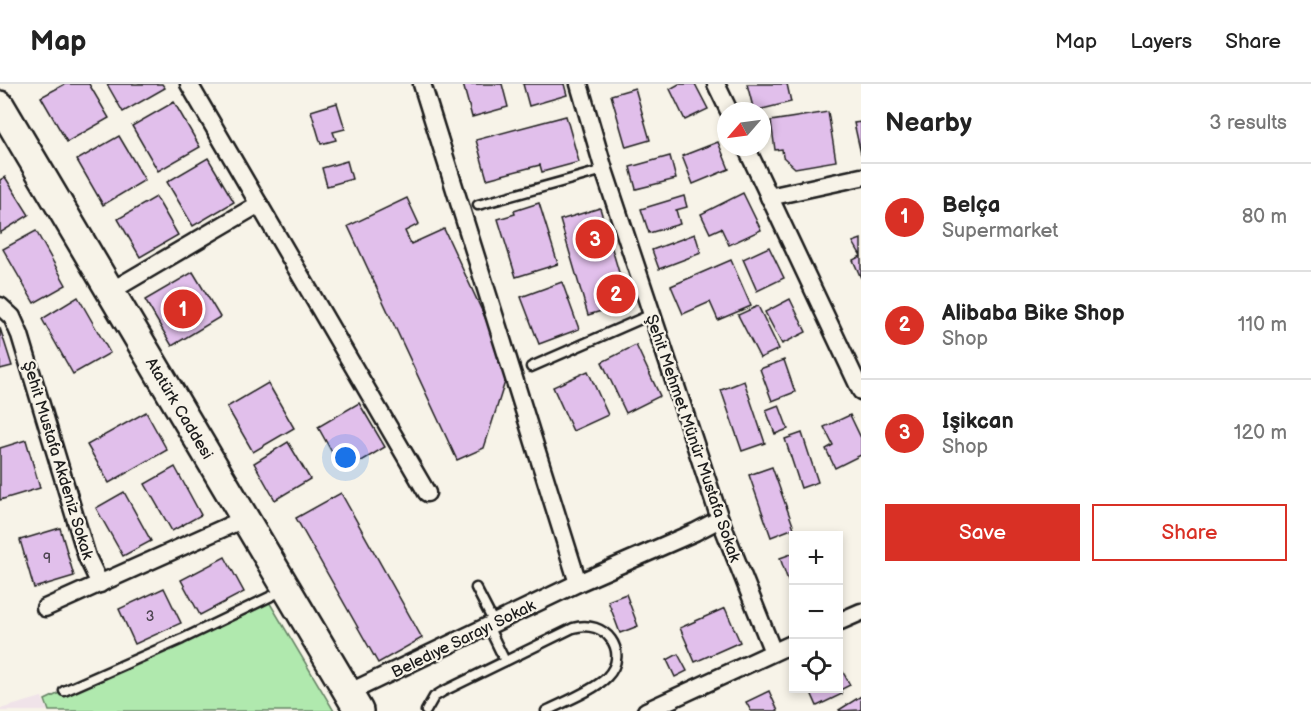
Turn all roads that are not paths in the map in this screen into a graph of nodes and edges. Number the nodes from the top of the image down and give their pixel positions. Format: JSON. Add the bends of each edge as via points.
{"nodes":[{"id":1,"x":189,"y":84,"type":"edge"},
{"id":2,"x":422,"y":84,"type":"edge"},
{"id":3,"x":579,"y":84,"type":"edge"},
{"id":4,"x":716,"y":84,"type":"edge"},
{"id":5,"x":725,"y":102,"type":"edge"},
{"id":6,"x":0,"y":105,"type":"edge"},
{"id":7,"x":750,"y":156,"type":"edge"},
{"id":8,"x":604,"y":170,"type":"junction"},
{"id":9,"x":861,"y":177,"type":"edge"},
{"id":10,"x":769,"y":196,"type":"junction"},
{"id":11,"x":259,"y":204,"type":"junction"},
{"id":12,"x":478,"y":205,"type":"dead end"},
{"id":13,"x":111,"y":291,"type":"junction"},
{"id":14,"x":0,"y":306,"type":"edge"},
{"id":15,"x":652,"y":314,"type":"junction"},
{"id":16,"x":531,"y":367,"type":"dead end"},
{"id":17,"x":861,"y":391,"type":"edge"},
{"id":18,"x":428,"y":492,"type":"dead end"},
{"id":19,"x":246,"y":518,"type":"junction"},
{"id":20,"x":720,"y":519,"type":"junction"},
{"id":21,"x":578,"y":583,"type":"junction"},
{"id":22,"x":100,"y":584,"type":"junction"},
{"id":23,"x":287,"y":588,"type":"junction"},
{"id":24,"x":476,"y":588,"type":"dead end"},
{"id":25,"x":45,"y":608,"type":"dead end"},
{"id":26,"x":861,"y":612,"type":"edge"},
{"id":27,"x":843,"y":620,"type":"edge"},
{"id":28,"x":491,"y":624,"type":"junction"},
{"id":29,"x":789,"y":645,"type":"edge"},
{"id":30,"x":772,"y":652,"type":"junction"},
{"id":31,"x":505,"y":661,"type":"junction"},
{"id":32,"x":64,"y":691,"type":"dead end"},
{"id":33,"x":353,"y":702,"type":"edge"},
{"id":34,"x":426,"y":711,"type":"edge"},
{"id":35,"x":546,"y":711,"type":"edge"},
{"id":36,"x":646,"y":711,"type":"edge"}],
"edges":[{"from":1,"to":11,"type":"street"},
{"from":2,"to":21,"type":"street"},
{"from":3,"to":8,"type":"street","name":"Şehit Mehmet Münür Mustafa Sokak"},
{"from":4,"to":5,"type":"street"},
{"from":6,"to":13,"type":"main road","name":"Atatürk Caddesi"},
{"from":7,"to":10,"type":"street"},
{"from":8,"to":12,"type":"lane"},
{"from":8,"to":15,"type":"street","name":"Şehit Mehmet Münür Mustafa Sokak"},
{"from":9,"to":10,"type":"street"},
{"from":10,"to":17,"type":"street"},
{"from":11,"to":13,"type":"street"},
{"from":11,"to":18,"type":"street"},
{"from":13,"to":19,"type":"main road","name":"Atatürk Caddesi"},
{"from":14,"to":22,"type":"street","name":"Şehit Mustafa Akdeniz Sokak","via":[[12,317],[20,335],[87,557]]},
{"from":15,"to":16,"type":"lane"},
{"from":15,"to":20,"type":"street","name":"Şehit Mehmet Münür Mustafa Sokak"},
{"from":19,"to":22,"type":"street"},
{"from":19,"to":23,"type":"main road","name":"Atatürk Caddesi"},
{"from":20,"to":21,"type":"street","name":"Beledıye Sarayı Sokak"},
{"from":20,"to":30,"type":"street","name":"Şehit Mehmet Münür Mustafa Sokak"},
{"from":21,"to":28,"type":"street","name":"Beledıye Sarayı Sokak"},
{"from":22,"to":25,"type":"street"},
{"from":23,"to":32,"type":"lane"},
{"from":23,"to":33,"type":"main road","name":"Atatürk Caddesi"},
{"from":24,"to":28,"type":"lane"},
{"from":26,"to":27,"type":"street"},
{"from":28,"to":31,"type":"lane"},
{"from":28,"to":33,"type":"street","name":"Beledıye Sarayı Sokak"},
{"from":29,"to":30,"type":"street"},
{"from":30,"to":36,"type":"street"},
{"from":31,"to":34,"type":"lane","via":[[434,697]]},
{"from":31,"to":35,"type":"lane","via":[[581,626],[601,629],[611,640],[616,662],[605,680]]}]}
